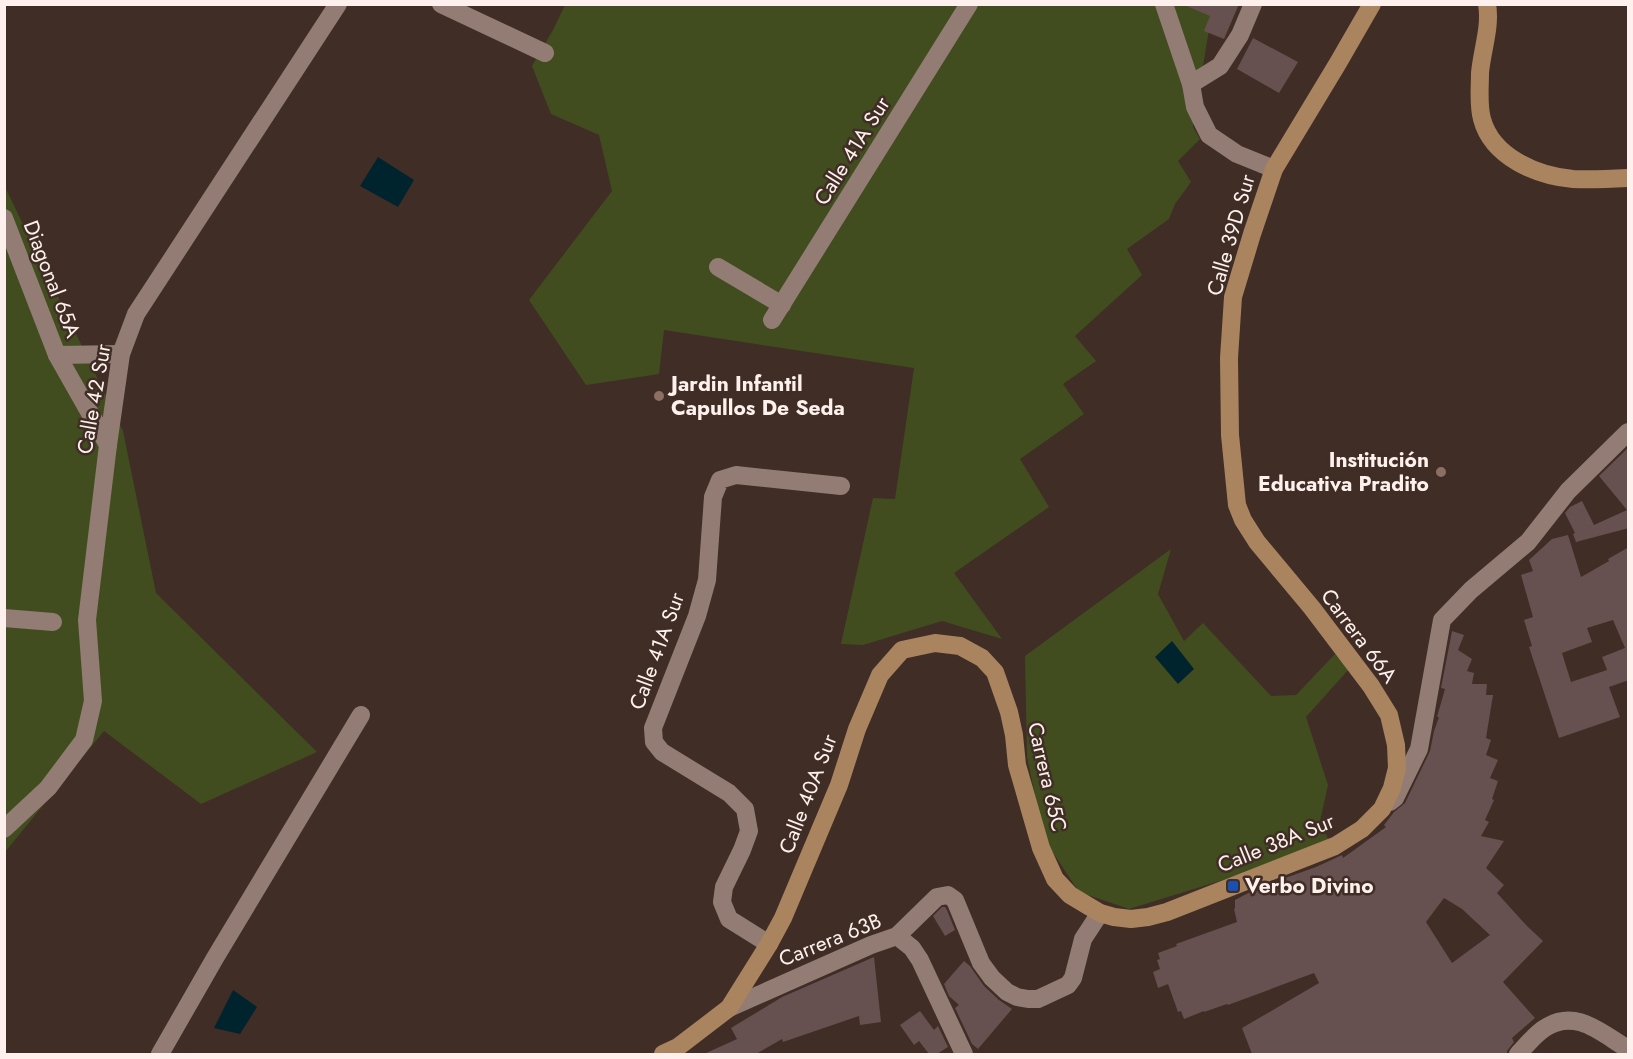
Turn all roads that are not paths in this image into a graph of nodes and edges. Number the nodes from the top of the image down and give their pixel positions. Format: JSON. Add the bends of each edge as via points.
{"nodes":[{"id":1,"x":338,"y":4,"type":"edge"},
{"id":2,"x":441,"y":4,"type":"edge"},
{"id":3,"x":969,"y":4,"type":"edge"},
{"id":4,"x":1164,"y":4,"type":"edge"},
{"id":5,"x":1253,"y":4,"type":"edge"},
{"id":6,"x":1372,"y":4,"type":"edge"},
{"id":7,"x":1487,"y":4,"type":"edge"},
{"id":8,"x":545,"y":53,"type":"dead end"},
{"id":9,"x":1191,"y":84,"type":"junction"},
{"id":10,"x":1274,"y":169,"type":"junction"},
{"id":11,"x":1629,"y":178,"type":"edge"},
{"id":12,"x":4,"y":218,"type":"edge"},
{"id":13,"x":718,"y":267,"type":"dead end"},
{"id":14,"x":782,"y":305,"type":"junction"},
{"id":15,"x":772,"y":320,"type":"dead end"},
{"id":16,"x":121,"y":354,"type":"junction"},
{"id":17,"x":57,"y":355,"type":"junction"},
{"id":18,"x":1629,"y":432,"type":"edge"},
{"id":19,"x":108,"y":445,"type":"junction"},
{"id":20,"x":841,"y":486,"type":"dead end"},
{"id":21,"x":1237,"y":505,"type":"joint"},
{"id":22,"x":4,"y":618,"type":"edge"},
{"id":23,"x":53,"y":622,"type":"dead end"},
{"id":24,"x":960,"y":646,"type":"joint"},
{"id":25,"x":361,"y":715,"type":"dead end"},
{"id":26,"x":1382,"y":808,"type":"junction"},
{"id":27,"x":4,"y":829,"type":"edge"},
{"id":28,"x":1100,"y":913,"type":"junction"},
{"id":29,"x":897,"y":936,"type":"junction"},
{"id":30,"x":769,"y":944,"type":"junction"},
{"id":31,"x":729,"y":1008,"type":"junction"},
{"id":32,"x":1629,"y":1049,"type":"edge"},
{"id":33,"x":160,"y":1054,"type":"edge"},
{"id":34,"x":663,"y":1054,"type":"edge"},
{"id":35,"x":964,"y":1054,"type":"edge"},
{"id":36,"x":1518,"y":1054,"type":"edge"}],
"edges":[{"from":1,"to":16,"type":"street","name":"Calle 42 Sur","via":[[136,314]]},
{"from":2,"to":8,"type":"street"},
{"from":3,"to":14,"type":"street","name":"Calle 41A Sur"},
{"from":4,"to":9,"type":"street"},
{"from":5,"to":9,"type":"street","via":[[1240,35],[1220,66]]},
{"from":6,"to":10,"type":"main road","name":"Calle 39D Sur"},
{"from":7,"to":11,"type":"main road","via":[[1479,97],[1481,118],[1498,147],[1539,173],[1573,179]]},
{"from":9,"to":10,"type":"street","via":[[1195,107],[1209,135],[1237,154]]},
{"from":10,"to":21,"type":"main road","name":"Calle 39D Sur","via":[[1233,297],[1228,358]]},
{"from":12,"to":17,"type":"street","name":"Diagonal 65A"},
{"from":13,"to":14,"type":"street"},
{"from":14,"to":15,"type":"street","name":"Calle 41A Sur"},
{"from":16,"to":17,"type":"street","name":"Diagonal 65A"},
{"from":16,"to":19,"type":"street","name":"Calle 42 Sur"},
{"from":17,"to":19,"type":"street","name":"Diagonal 65A"},
{"from":18,"to":26,"type":"street","name":"Calle 38A Sur","via":[[1568,491],[1528,542],[1442,620],[1419,749],[1395,798]]},
{"from":19,"to":27,"type":"street","name":"Calle 42 Sur","via":[[87,620],[93,701],[84,740],[48,788]]},
{"from":20,"to":30,"type":"street","name":"Calle 41A Sur","via":[[736,475],[720,480],[713,497],[707,580],[653,728],[654,742],[662,752],[729,792],[745,809],[749,831],[724,887],[722,902],[729,919]]},
{"from":21,"to":26,"type":"main road","name":"Carrera 66A","via":[[1257,542],[1312,608],[1389,715],[1397,768]]},
{"from":22,"to":23,"type":"street"},
{"from":24,"to":28,"type":"main road","name":"Carrera 65C","via":[[982,658],[995,672],[1009,712],[1017,765],[1041,848],[1055,879],[1070,895]]},
{"from":24,"to":30,"type":"main road","name":"Calle 40A Sur","via":[[935,643],[902,650],[880,675],[830,808]]},
{"from":25,"to":33,"type":"street"},
{"from":26,"to":28,"type":"main road","name":"Calle 38A Sur","via":[[1362,829],[1335,846],[1167,912],[1131,919]]},
{"from":28,"to":29,"type":"street","via":[[1083,939],[1068,985],[1038,999],[1017,997],[992,978],[981,963],[955,900],[948,895],[937,897]]},
{"from":29,"to":31,"type":"street","name":"Carrera 63B"},
{"from":29,"to":35,"type":"street","name":"Carrera 63B","via":[[920,960]]},
{"from":30,"to":31,"type":"main road","name":"Calle 40A Sur"},
{"from":31,"to":34,"type":"main road","name":"Carrera 63B"},
{"from":32,"to":36,"type":"street","via":[[1577,1020],[1564,1019],[1544,1028]]}]}
